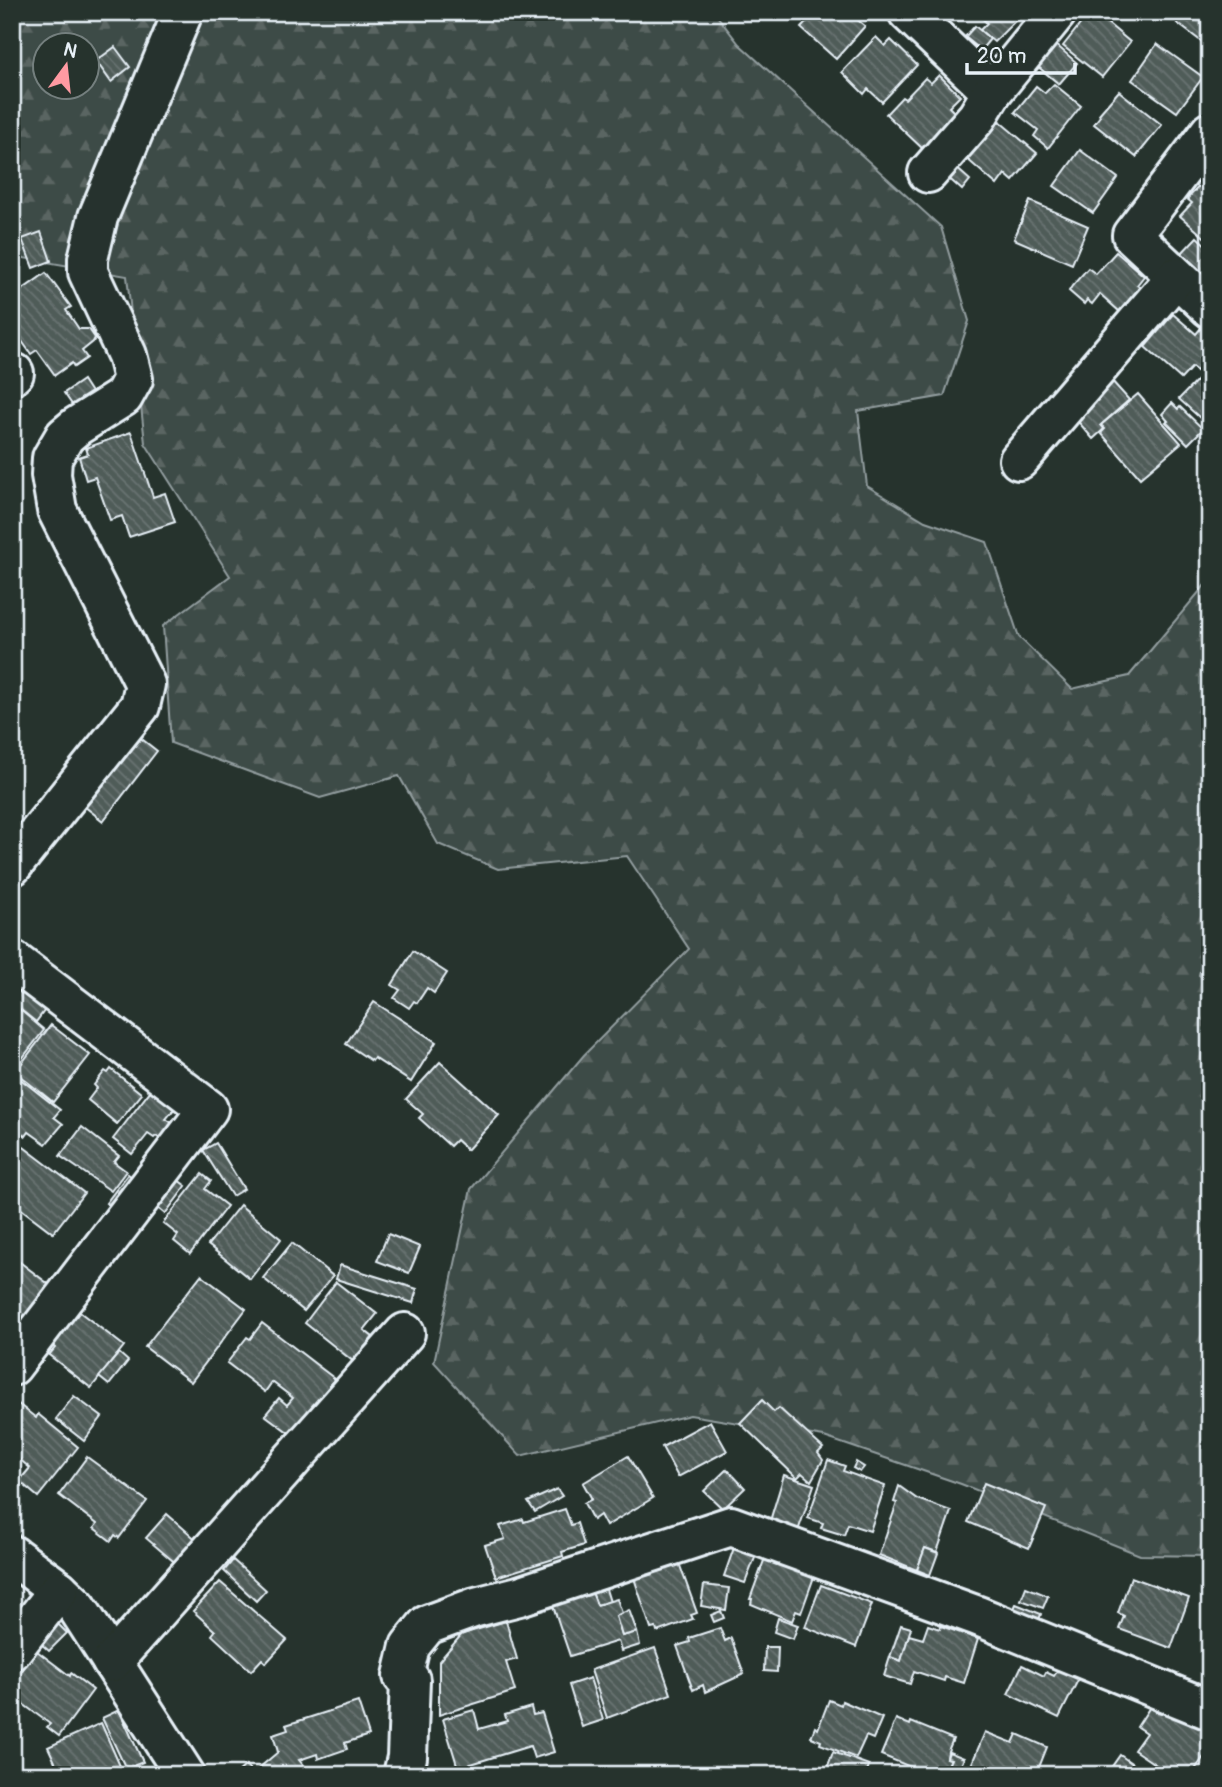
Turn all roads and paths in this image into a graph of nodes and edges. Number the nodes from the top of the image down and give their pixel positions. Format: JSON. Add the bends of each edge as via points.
{"nodes":[{"id":1,"x":183,"y":12,"type":"edge"},
{"id":2,"x":908,"y":12,"type":"edge"},
{"id":3,"x":1057,"y":12,"type":"edge"},
{"id":4,"x":992,"y":92,"type":"junction"},
{"id":5,"x":1210,"y":132,"type":"edge"},
{"id":6,"x":928,"y":173,"type":"dead end"},
{"id":7,"x":1176,"y":276,"type":"junction"},
{"id":8,"x":1210,"y":308,"type":"edge"},
{"id":9,"x":1019,"y":460,"type":"dead end"},
{"id":10,"x":12,"y":866,"type":"edge"},
{"id":11,"x":12,"y":960,"type":"edge"},
{"id":12,"x":405,"y":1333,"type":"dead end"},
{"id":13,"x":12,"y":1366,"type":"edge"},
{"id":14,"x":12,"y":1555,"type":"edge"},
{"id":15,"x":58,"y":1590,"type":"junction"},
{"id":16,"x":12,"y":1650,"type":"edge"},
{"id":17,"x":112,"y":1662,"type":"junction"},
{"id":18,"x":1210,"y":1710,"type":"edge"},
{"id":19,"x":185,"y":1775,"type":"edge"},
{"id":20,"x":403,"y":1775,"type":"edge"}],
"edges":[{"from":1,"to":10,"type":"street","via":[[99,217],[88,259],[88,272],[127,355],[133,379],[123,397],[65,436],[52,458],[51,475],[57,510],[145,684],[140,706]]},
{"from":2,"to":4,"type":"street"},
{"from":3,"to":4,"type":"street"},
{"from":4,"to":6,"type":"street","via":[[977,117]]},
{"from":5,"to":7,"type":"street","via":[[1132,235]]},
{"from":7,"to":8,"type":"street"},
{"from":7,"to":9,"type":"street"},
{"from":11,"to":13,"type":"street","via":[[208,1109]]},
{"from":12,"to":17,"type":"street"},
{"from":14,"to":15,"type":"street"},
{"from":15,"to":16,"type":"street"},
{"from":15,"to":17,"type":"street","via":[[77,1607]]},
{"from":17,"to":19,"type":"street"},
{"from":18,"to":20,"type":"street","via":[[978,1616],[731,1526],[427,1625],[410,1646],[403,1676],[410,1680]]}]}
